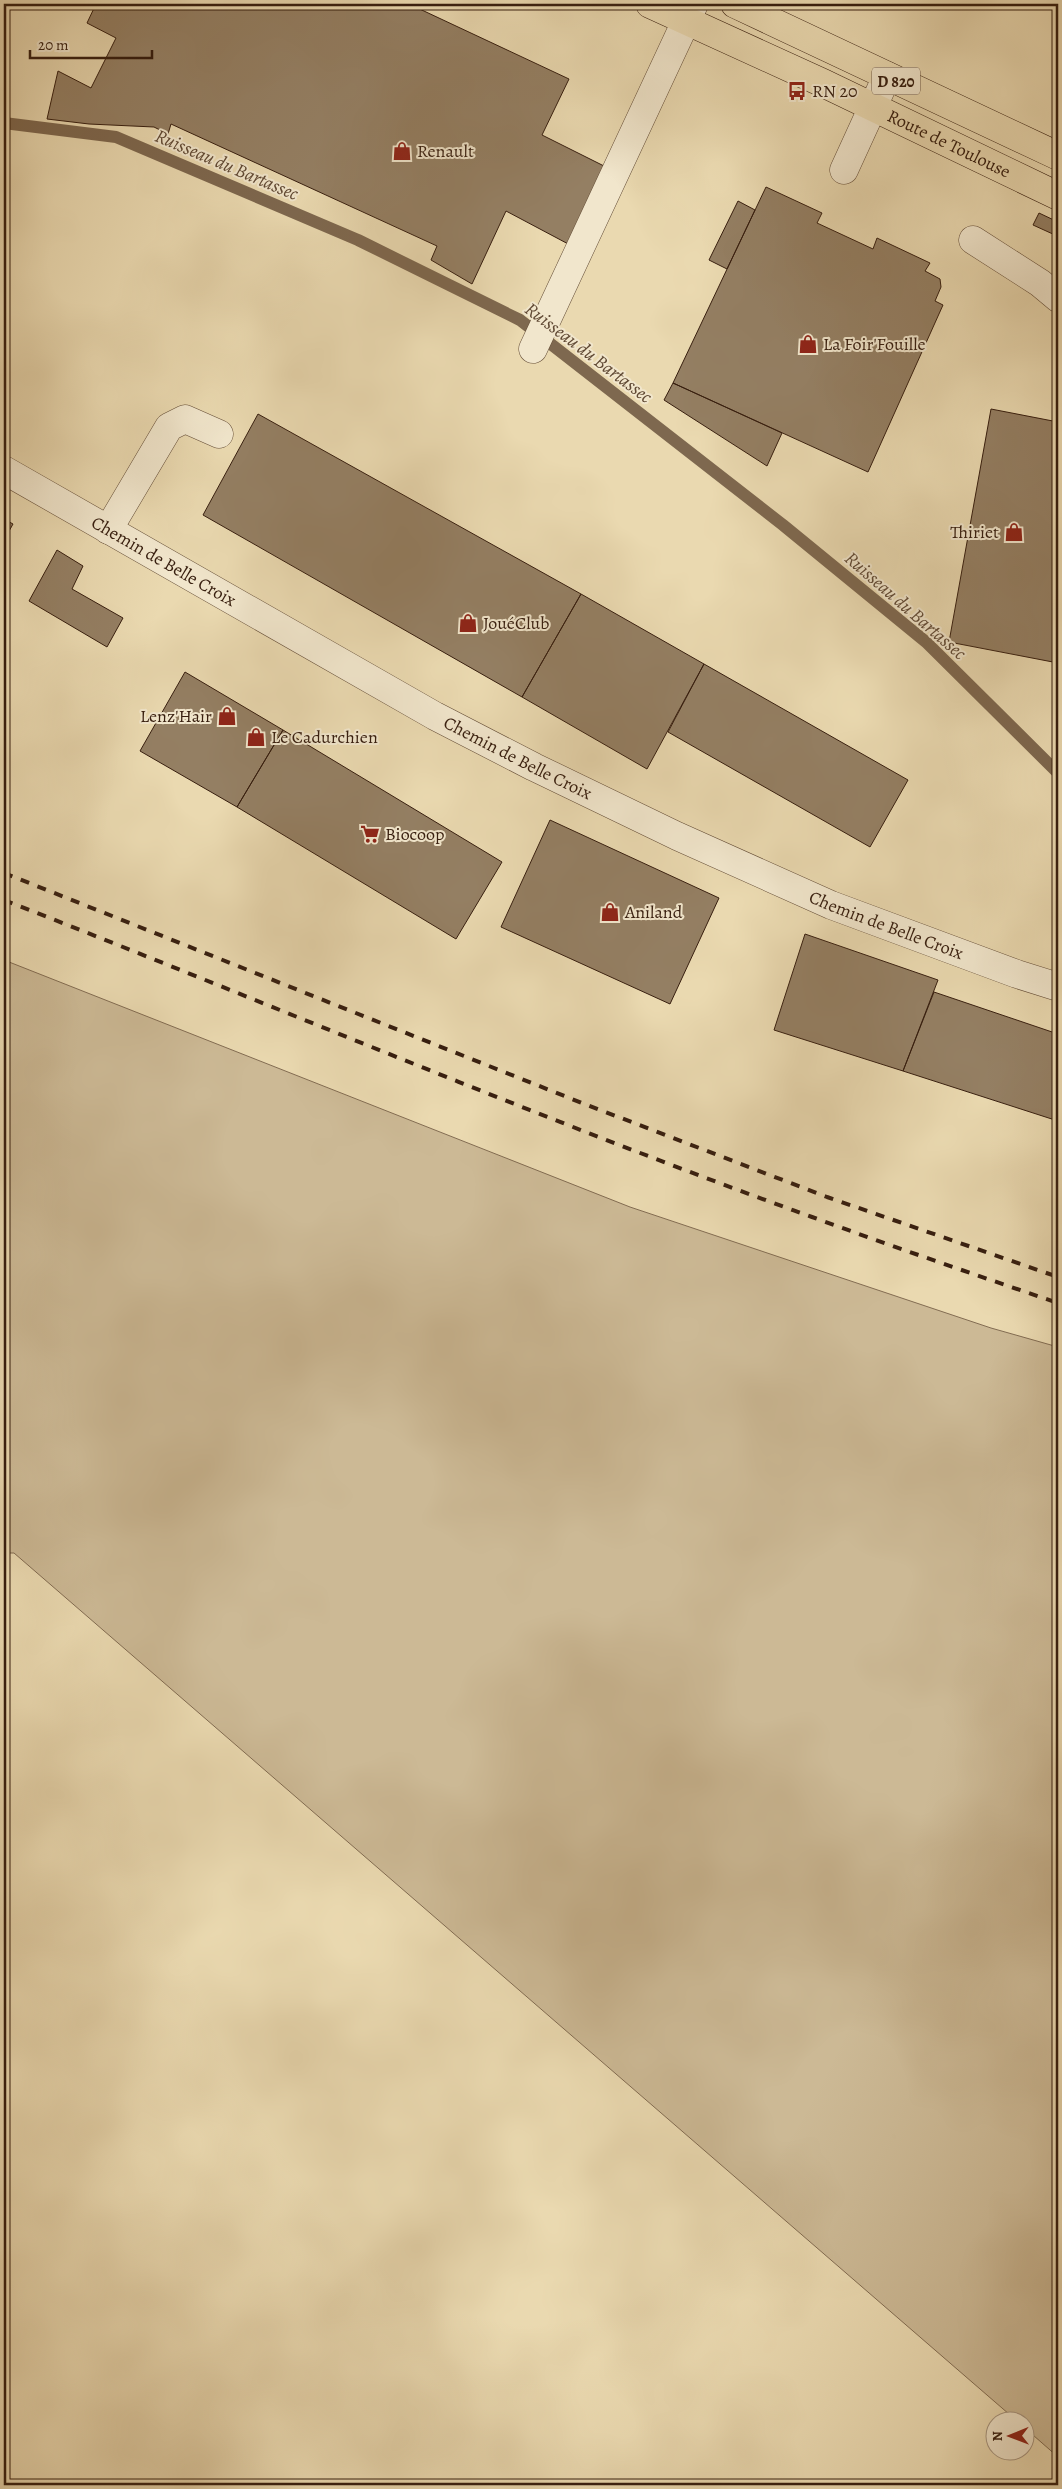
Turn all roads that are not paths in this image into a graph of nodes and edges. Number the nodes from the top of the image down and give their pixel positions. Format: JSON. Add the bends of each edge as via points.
{"nodes":[{"id":1,"x":650,"y":4,"type":"edge"},
{"id":2,"x":735,"y":4,"type":"edge"},
{"id":3,"x":690,"y":12,"type":"edge"},
{"id":4,"x":887,"y":76,"type":"junction"},
{"id":5,"x":872,"y":107,"type":"junction"},
{"id":6,"x":1058,"y":156,"type":"edge"},
{"id":7,"x":844,"y":170,"type":"dead end"},
{"id":8,"x":1058,"y":196,"type":"edge"},
{"id":9,"x":973,"y":240,"type":"dead end"},
{"id":10,"x":1058,"y":298,"type":"edge"},
{"id":11,"x":533,"y":349,"type":"dead end"},
{"id":12,"x":220,"y":434,"type":"dead end"},
{"id":13,"x":4,"y":470,"type":"edge"},
{"id":14,"x":108,"y":530,"type":"junction"},
{"id":15,"x":1058,"y":987,"type":"edge"}],
"edges":[{"from":1,"to":3,"type":"main road","name":"Route de Toulouse","number":"D 820"},
{"from":2,"to":4,"type":"main road","name":"Route de Toulouse","number":"D 820"},
{"from":3,"to":5,"type":"main road","name":"Route de Toulouse","number":"D 820"},
{"from":3,"to":11,"type":"street"},
{"from":4,"to":5,"type":"street"},
{"from":4,"to":6,"type":"main road","name":"Route de Toulouse","number":"D 820"},
{"from":5,"to":7,"type":"street"},
{"from":5,"to":8,"type":"main road","name":"Route de Toulouse","number":"D 820"},
{"from":9,"to":10,"type":"street","via":[[1040,282]]},
{"from":12,"to":14,"type":"street","via":[[185,419],[169,427]]},
{"from":13,"to":14,"type":"street","name":"Chemin de Belle Croix"},
{"from":14,"to":15,"type":"street","name":"Chemin de Belle Croix","via":[[435,716],[623,810],[831,905]]}]}
